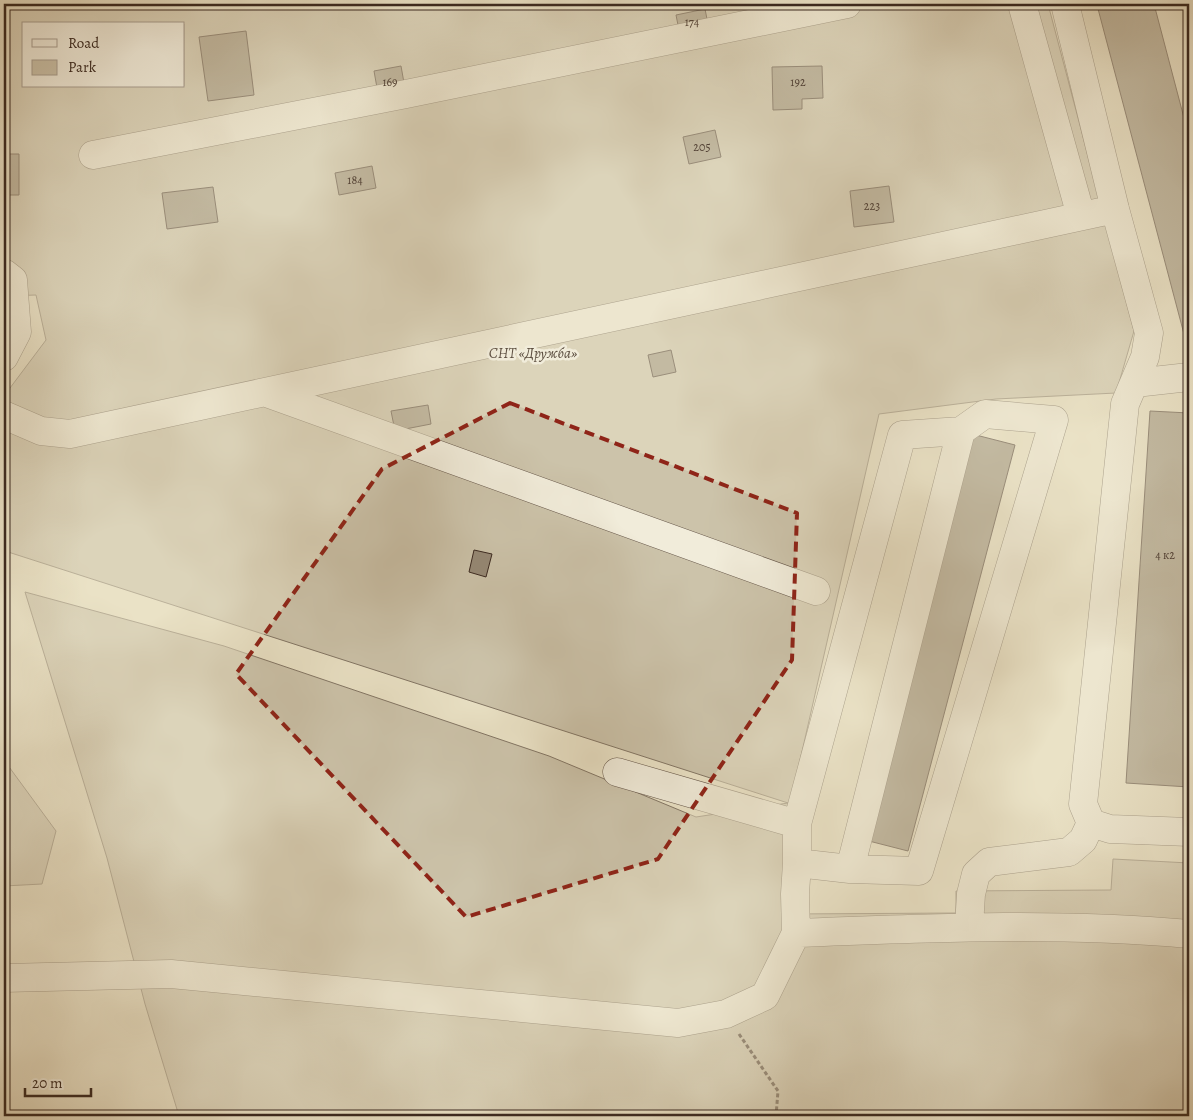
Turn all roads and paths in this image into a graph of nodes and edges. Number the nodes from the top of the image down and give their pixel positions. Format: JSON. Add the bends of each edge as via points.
{"nodes":[{"id":1,"x":847,"y":4,"type":"edge"},
{"id":2,"x":1022,"y":4,"type":"edge"},
{"id":3,"x":1065,"y":4,"type":"edge"},
{"id":4,"x":93,"y":155,"type":"dead end"},
{"id":5,"x":1115,"y":209,"type":"junction"},
{"id":6,"x":1081,"y":216,"type":"junction"},
{"id":7,"x":4,"y":274,"type":"edge"},
{"id":8,"x":4,"y":357,"type":"edge"},
{"id":9,"x":1189,"y":377,"type":"edge"},
{"id":10,"x":1135,"y":383,"type":"junction"},
{"id":11,"x":266,"y":393,"type":"junction"},
{"id":12,"x":4,"y":415,"type":"edge"},
{"id":13,"x":962,"y":431,"type":"junction"},
{"id":14,"x":816,"y":591,"type":"dead end"},
{"id":15,"x":618,"y":772,"type":"dead end"},
{"id":16,"x":1091,"y":823,"type":"junction"},
{"id":17,"x":797,"y":824,"type":"junction"},
{"id":18,"x":1189,"y":832,"type":"edge"},
{"id":19,"x":797,"y":864,"type":"junction"},
{"id":20,"x":850,"y":869,"type":"junction"},
{"id":21,"x":969,"y":926,"type":"junction"},
{"id":22,"x":796,"y":933,"type":"junction"},
{"id":23,"x":1189,"y":934,"type":"edge"},
{"id":24,"x":4,"y":978,"type":"edge"},
{"id":25,"x":726,"y":1014,"type":"junction"},
{"id":26,"x":776,"y":1116,"type":"edge"}],
"edges":[{"from":1,"to":4,"type":"lane"},
{"from":2,"to":6,"type":"lane"},
{"from":3,"to":5,"type":"lane"},
{"from":5,"to":6,"type":"lane"},
{"from":5,"to":10,"type":"lane","via":[[1149,333],[1145,357]]},
{"from":6,"to":11,"type":"lane"},
{"from":7,"to":8,"type":"lane","via":[[13,280],[17,332]]},
{"from":9,"to":10,"type":"lane"},
{"from":10,"to":16,"type":"lane","via":[[1125,404],[1083,804]]},
{"from":11,"to":12,"type":"lane","via":[[70,434],[41,431]]},
{"from":11,"to":14,"type":"lane"},
{"from":13,"to":17,"type":"lane","via":[[902,435]]},
{"from":13,"to":20,"type":"lane"},
{"from":13,"to":20,"type":"lane","via":[[985,414],[1054,420],[919,870]]},
{"from":15,"to":17,"type":"lane"},
{"from":16,"to":18,"type":"lane","via":[[1110,828]]},
{"from":16,"to":21,"type":"lane","via":[[1083,840],[1069,852],[989,862],[976,874]]},
{"from":17,"to":19,"type":"lane"},
{"from":19,"to":20,"type":"lane"},
{"from":19,"to":22,"type":"lane"},
{"from":21,"to":22,"type":"lane"},
{"from":21,"to":23,"type":"lane","via":[[1134,929]]},
{"from":22,"to":25,"type":"lane","via":[[765,996]]},
{"from":24,"to":25,"type":"lane","via":[[171,974],[678,1023]]},
{"from":25,"to":26,"type":"path","via":[[778,1091]]}]}
